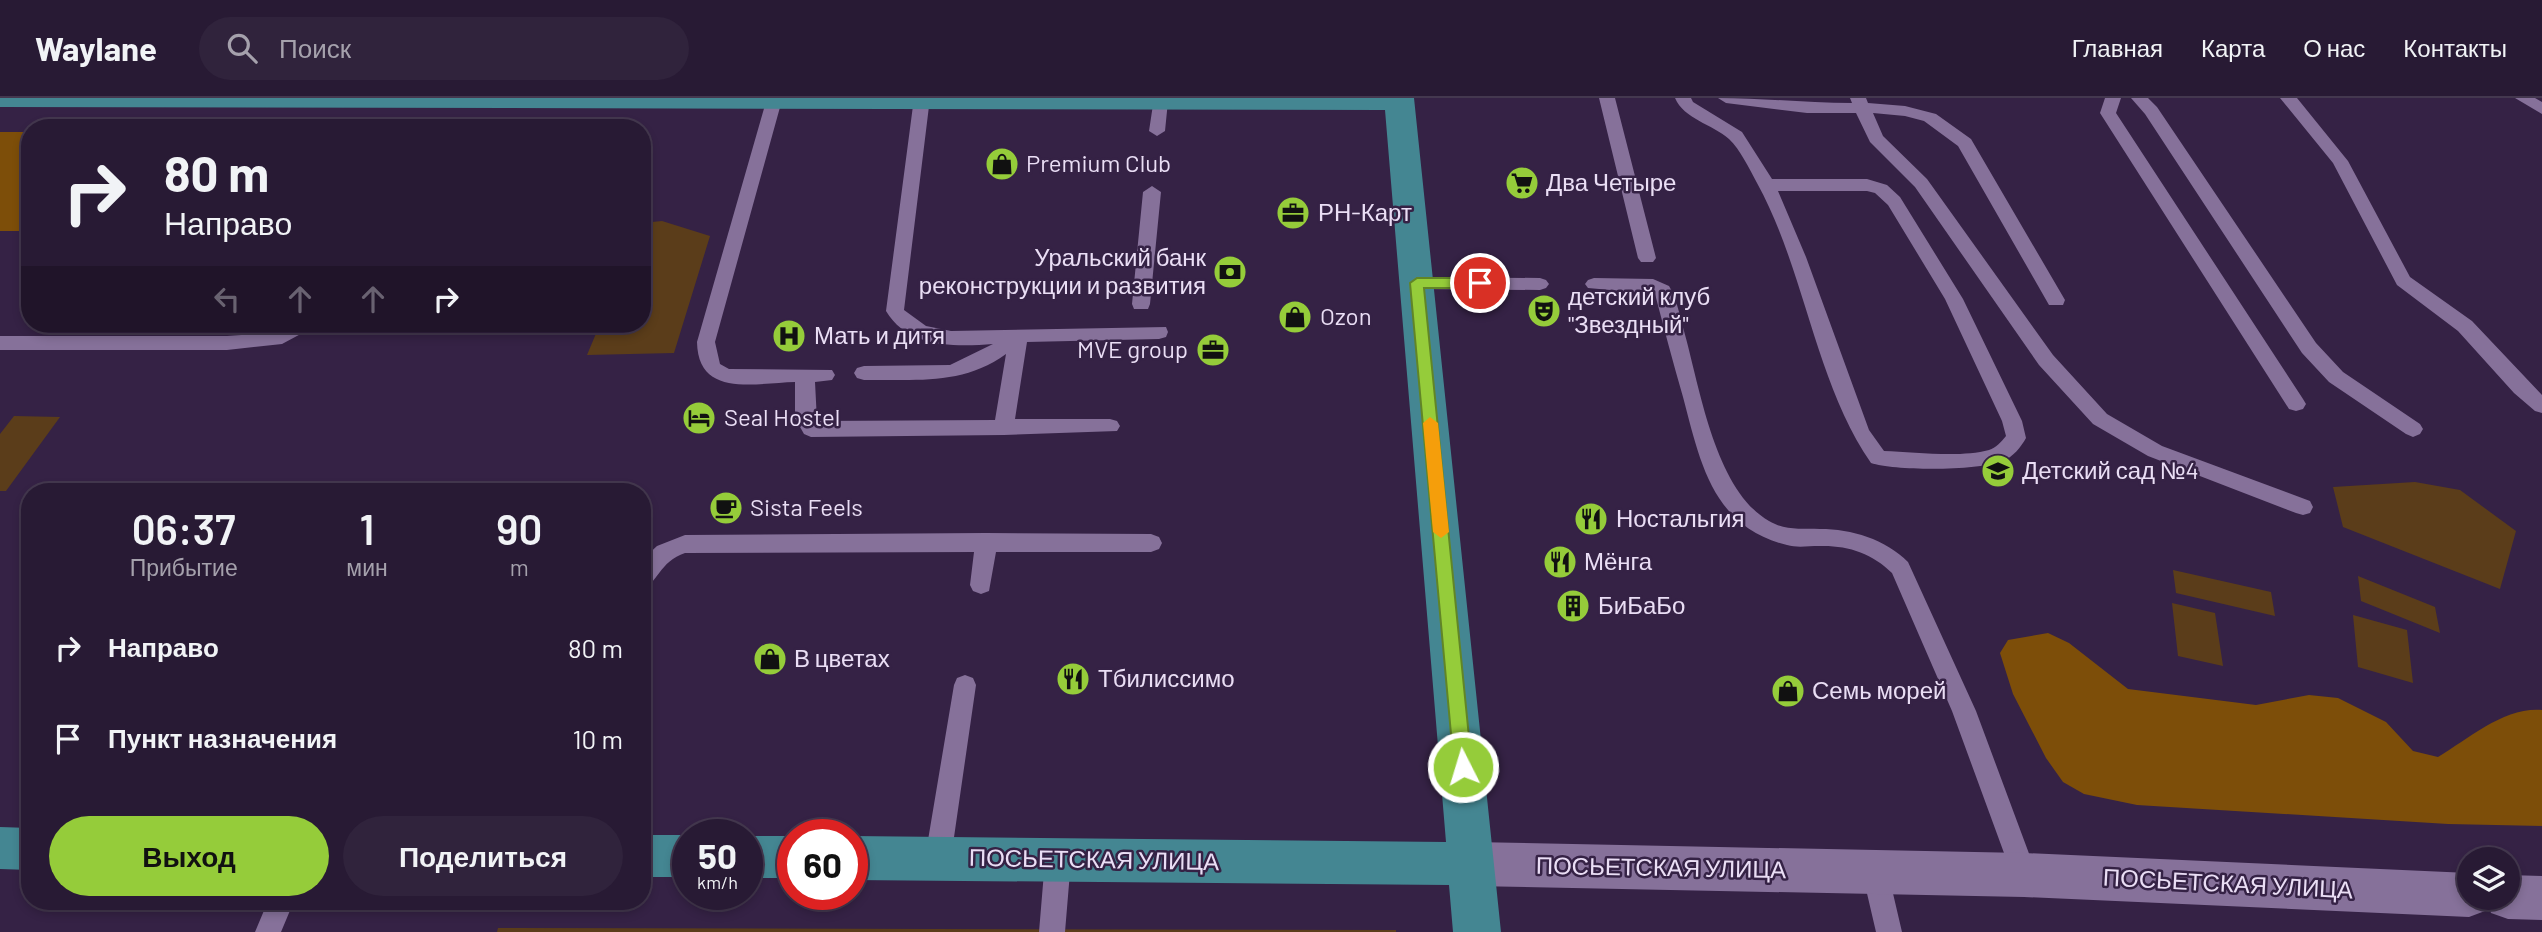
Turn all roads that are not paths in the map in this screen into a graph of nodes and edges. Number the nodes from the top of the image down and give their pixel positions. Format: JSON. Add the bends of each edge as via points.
{"nodes":[{"id":1,"x":0,"y":98,"type":"edge"},
{"id":2,"x":1607,"y":98,"type":"edge"},
{"id":3,"x":1683,"y":98,"type":"edge"},
{"id":4,"x":1727,"y":98,"type":"edge"},
{"id":5,"x":2113,"y":98,"type":"edge"},
{"id":6,"x":2139,"y":98,"type":"edge"},
{"id":7,"x":2288,"y":98,"type":"edge"},
{"id":8,"x":2523,"y":98,"type":"edge"},
{"id":9,"x":371,"y":99,"type":"edge"},
{"id":10,"x":597,"y":99,"type":"edge"},
{"id":11,"x":700,"y":99,"type":"edge"},
{"id":12,"x":921,"y":99,"type":"edge"},
{"id":13,"x":774,"y":100,"type":"junction"},
{"id":14,"x":1399,"y":100,"type":"edge"},
{"id":15,"x":1160,"y":101,"type":"junction"},
{"id":16,"x":1860,"y":103,"type":"edge"},
{"id":17,"x":2542,"y":109,"type":"edge"},
{"id":18,"x":1157,"y":131,"type":"dead end"},
{"id":19,"x":1767,"y":185,"type":"junction"},
{"id":20,"x":1152,"y":192,"type":"dead end"},
{"id":21,"x":1647,"y":258,"type":"dead end"},
{"id":22,"x":1417,"y":283,"type":"junction"},
{"id":23,"x":1540,"y":284,"type":"dead end"},
{"id":24,"x":1594,"y":284,"type":"dead end"},
{"id":25,"x":2056,"y":300,"type":"dead end"},
{"id":26,"x":1141,"y":304,"type":"dead end"},
{"id":27,"x":1159,"y":332,"type":"dead end"},
{"id":28,"x":286,"y":333,"type":"edge"},
{"id":29,"x":1018,"y":337,"type":"junction"},
{"id":30,"x":0,"y":343,"type":"edge"},
{"id":31,"x":864,"y":373,"type":"dead end"},
{"id":32,"x":2297,"y":404,"type":"dead end"},
{"id":33,"x":2542,"y":406,"type":"edge"},
{"id":34,"x":1110,"y":426,"type":"dead end"},
{"id":35,"x":1004,"y":428,"type":"junction"},
{"id":36,"x":2413,"y":429,"type":"dead end"},
{"id":37,"x":2303,"y":507,"type":"dead end"},
{"id":38,"x":986,"y":542,"type":"junction"},
{"id":39,"x":1151,"y":543,"type":"dead end"},
{"id":40,"x":651,"y":566,"type":"edge"},
{"id":41,"x":981,"y":584,"type":"dead end"},
{"id":42,"x":965,"y":685,"type":"dead end"},
{"id":43,"x":0,"y":848,"type":"edge"},
{"id":44,"x":21,"y":849,"type":"edge"},
{"id":45,"x":651,"y":856,"type":"edge"},
{"id":46,"x":672,"y":856,"type":"edge"},
{"id":47,"x":868,"y":858,"type":"edge"},
{"id":48,"x":938,"y":858,"type":"junction"},
{"id":49,"x":1058,"y":860,"type":"junction"},
{"id":50,"x":1472,"y":864,"type":"junction"},
{"id":51,"x":1875,"y":872,"type":"junction"},
{"id":52,"x":2024,"y":875,"type":"junction"},
{"id":53,"x":2457,"y":894,"type":"edge"},
{"id":54,"x":2520,"y":897,"type":"edge"},
{"id":55,"x":2542,"y":898,"type":"edge"},
{"id":56,"x":277,"y":910,"type":"edge"},
{"id":57,"x":268,"y":932,"type":"edge"},
{"id":58,"x":1052,"y":932,"type":"edge"},
{"id":59,"x":1477,"y":932,"type":"edge"},
{"id":60,"x":1889,"y":932,"type":"edge"}],
"edges":[{"from":1,"to":9,"type":"main road"},
{"from":2,"to":21,"type":"lane"},
{"from":3,"to":19,"type":"lane","via":[[1685,105],[1736,136]]},
{"from":4,"to":16,"type":"lane","via":[[1807,108]]},
{"from":5,"to":32,"type":"lane","via":[[2108,113]]},
{"from":6,"to":36,"type":"lane","via":[[2309,348],[2336,377]]},
{"from":7,"to":33,"type":"lane","via":[[2340,161],[2403,281],[2465,326]]},
{"from":8,"to":17,"type":"lane"},
{"from":9,"to":10,"type":"main road"},
{"from":10,"to":11,"type":"main road"},
{"from":11,"to":13,"type":"main road"},
{"from":12,"to":13,"type":"main road"},
{"from":12,"to":15,"type":"main road"},
{"from":12,"to":29,"type":"lane","via":[[895,311],[912,330],[935,337]]},
{"from":13,"to":35,"type":"lane","via":[[706,349],[711,369],[721,375],[815,375],[805,418],[811,429]]},
{"from":14,"to":15,"type":"main road"},
{"from":14,"to":22,"type":"main road"},
{"from":15,"to":18,"type":"lane"},
{"from":16,"to":25,"type":"lane","via":[[1909,109],[1956,133]]},
{"from":16,"to":37,"type":"lane","via":[[1876,138],[1921,183],[2046,360],[2101,419],[2155,451]]},
{"from":19,"to":19,"type":"lane","via":[[1868,447],[1878,458],[1916,460],[1994,458],[2005,450],[2016,438],[2012,421],[1954,299],[1894,201],[1881,188],[1867,184]]},
{"from":20,"to":26,"type":"lane"},
{"from":22,"to":23,"type":"lane"},
{"from":22,"to":50,"type":"main road"},
{"from":24,"to":52,"type":"lane","via":[[1653,285],[1664,290],[1710,460],[1718,484],[1736,509],[1787,537],[1870,545],[1900,568],[1964,711]]},
{"from":27,"to":29,"type":"lane"},
{"from":28,"to":30,"type":"lane","via":[[275,339],[227,343]]},
{"from":29,"to":31,"type":"lane","via":[[990,356],[952,372]]},
{"from":29,"to":35,"type":"lane"},
{"from":34,"to":35,"type":"lane"},
{"from":38,"to":39,"type":"lane"},
{"from":38,"to":40,"type":"lane","via":[[685,544],[669,548]]},
{"from":38,"to":41,"type":"lane"},
{"from":42,"to":48,"type":"lane"},
{"from":43,"to":44,"type":"main road"},
{"from":45,"to":46,"type":"main road"},
{"from":47,"to":48,"type":"main road","name":"ПОСЬЕТСКАЯ УЛИЦА"},
{"from":48,"to":49,"type":"main road","name":"ПОСЬЕТСКАЯ УЛИЦА"},
{"from":49,"to":50,"type":"main road","name":"ПОСЬЕТСКАЯ УЛИЦА"},
{"from":49,"to":58,"type":"lane"},
{"from":50,"to":51,"type":"street","name":"ПОСЬЕТСКАЯ УЛИЦА"},
{"from":50,"to":59,"type":"main road"},
{"from":51,"to":52,"type":"street","name":"ПОСЬЕТСКАЯ УЛИЦА"},
{"from":51,"to":60,"type":"lane"},
{"from":52,"to":53,"type":"street","name":"ПОСЬЕТСКАЯ УЛИЦА"},
{"from":54,"to":55,"type":"street"},
{"from":56,"to":57,"type":"lane"}]}
